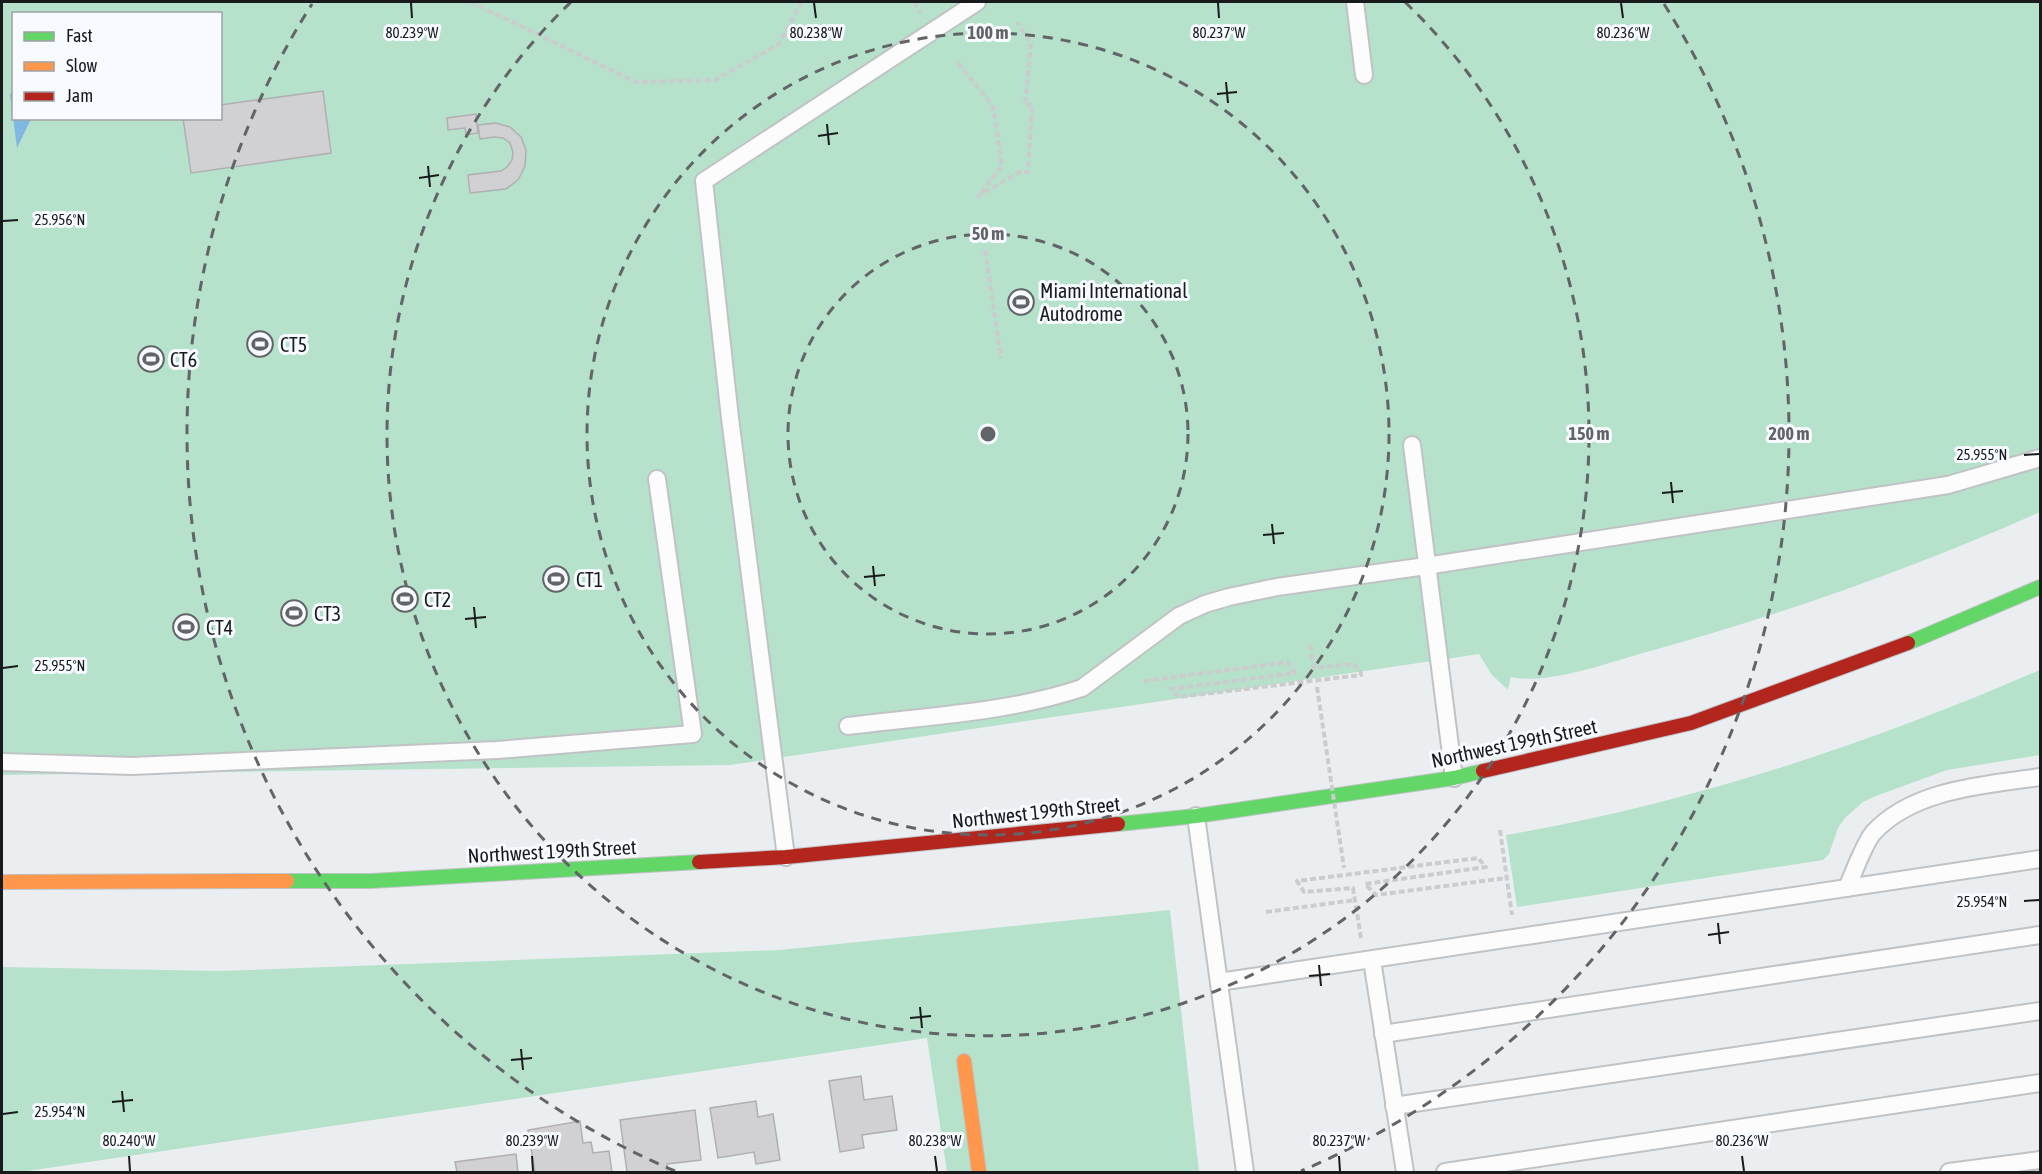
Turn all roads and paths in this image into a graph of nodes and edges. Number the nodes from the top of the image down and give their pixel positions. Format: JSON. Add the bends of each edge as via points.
{"nodes":[{"id":1,"x":471,"y":2,"type":"edge"},
{"id":2,"x":802,"y":2,"type":"edge"},
{"id":3,"x":914,"y":2,"type":"edge"},
{"id":4,"x":977,"y":2,"type":"edge"},
{"id":5,"x":1355,"y":2,"type":"edge"},
{"id":6,"x":921,"y":13,"type":"dead end"},
{"id":7,"x":1017,"y":22,"type":"dead end"},
{"id":8,"x":958,"y":63,"type":"dead end"},
{"id":9,"x":1364,"y":75,"type":"dead end"},
{"id":10,"x":984,"y":250,"type":"dead end"},
{"id":11,"x":1001,"y":358,"type":"dead end"},
{"id":12,"x":1412,"y":445,"type":"dead end"},
{"id":13,"x":2040,"y":458,"type":"edge"},
{"id":14,"x":657,"y":479,"type":"dead end"},
{"id":15,"x":1426,"y":566,"type":"junction"},
{"id":16,"x":2040,"y":587,"type":"edge"},
{"id":17,"x":1310,"y":644,"type":"dead end"},
{"id":18,"x":1144,"y":681,"type":"dead end"},
{"id":19,"x":1316,"y":681,"type":"junction"},
{"id":20,"x":848,"y":726,"type":"dead end"},
{"id":21,"x":2,"y":762,"type":"edge"},
{"id":22,"x":2040,"y":777,"type":"edge"},
{"id":23,"x":1454,"y":778,"type":"junction"},
{"id":24,"x":1196,"y":816,"type":"junction"},
{"id":25,"x":1500,"y":830,"type":"dead end"},
{"id":26,"x":786,"y":857,"type":"junction"},
{"id":27,"x":2040,"y":859,"type":"edge"},
{"id":28,"x":1345,"y":875,"type":"junction"},
{"id":29,"x":1506,"y":878,"type":"junction"},
{"id":30,"x":2,"y":882,"type":"edge"},
{"id":31,"x":1847,"y":888,"type":"junction"},
{"id":32,"x":1355,"y":900,"type":"junction"},
{"id":33,"x":1266,"y":912,"type":"dead end"},
{"id":34,"x":1512,"y":915,"type":"dead end"},
{"id":35,"x":2040,"y":935,"type":"edge"},
{"id":36,"x":1361,"y":938,"type":"dead end"},
{"id":37,"x":1372,"y":960,"type":"junction"},
{"id":38,"x":1219,"y":982,"type":"junction"},
{"id":39,"x":2040,"y":1011,"type":"edge"},
{"id":40,"x":1383,"y":1034,"type":"junction"},
{"id":41,"x":964,"y":1061,"type":"dead end"},
{"id":42,"x":2040,"y":1083,"type":"edge"},
{"id":43,"x":1394,"y":1106,"type":"junction"},
{"id":44,"x":2040,"y":1160,"type":"edge"},
{"id":45,"x":979,"y":1173,"type":"edge"},
{"id":46,"x":1245,"y":1173,"type":"edge"},
{"id":47,"x":1405,"y":1173,"type":"edge"},
{"id":48,"x":1445,"y":1173,"type":"edge"},
{"id":49,"x":1948,"y":1173,"type":"edge"}],
"edges":[{"from":1,"to":2,"type":"path","via":[[636,82],[715,80],[778,44]]},
{"from":3,"to":6,"type":"path"},
{"from":4,"to":26,"type":"lane","via":[[704,181],[731,430]]},
{"from":5,"to":9,"type":"lane"},
{"from":7,"to":8,"type":"path","via":[[1030,43],[1024,105],[1032,104],[1028,172],[1019,172],[977,197],[1002,166],[993,106]]},
{"from":10,"to":11,"type":"path"},
{"from":12,"to":15,"type":"lane"},
{"from":13,"to":15,"type":"lane","via":[[1948,485]]},
{"from":14,"to":21,"type":"lane","via":[[693,734],[497,750],[132,766]]},
{"from":15,"to":20,"type":"lane","via":[[1276,587],[1205,604],[1179,616],[1082,688],[1034,702]]},
{"from":15,"to":23,"type":"lane"},
{"from":16,"to":23,"type":"main road","name":"Northwest 199th Street","via":[[1925,637],[1691,723]]},
{"from":17,"to":19,"type":"path","via":[[1314,668],[1352,664],[1360,669],[1361,675]]},
{"from":18,"to":19,"type":"path","via":[[1288,662],[1295,673],[1171,689],[1179,698]]},
{"from":19,"to":28,"type":"path","bridge":true},
{"from":22,"to":31,"type":"lane","via":[[1956,789],[1901,810],[1872,834]]},
{"from":23,"to":24,"type":"main road","name":"Northwest 199th Street"},
{"from":24,"to":26,"type":"main road","name":"Northwest 199th Street"},
{"from":24,"to":38,"type":"lane"},
{"from":25,"to":29,"type":"path"},
{"from":26,"to":30,"type":"main road","name":"Northwest 199th Street","via":[[371,881]]},
{"from":27,"to":31,"type":"lane"},
{"from":28,"to":29,"type":"path","via":[[1478,858],[1486,867],[1365,884],[1376,896]]},
{"from":28,"to":32,"type":"path","via":[[1297,881],[1304,892],[1353,888]]},
{"from":29,"to":34,"type":"path"},
{"from":31,"to":37,"type":"lane"},
{"from":32,"to":33,"type":"path"},
{"from":32,"to":36,"type":"path"},
{"from":35,"to":40,"type":"lane"},
{"from":37,"to":38,"type":"lane"},
{"from":37,"to":40,"type":"lane"},
{"from":38,"to":46,"type":"lane"},
{"from":39,"to":43,"type":"lane"},
{"from":40,"to":43,"type":"lane"},
{"from":41,"to":45,"type":"main road"},
{"from":42,"to":48,"type":"lane"},
{"from":43,"to":47,"type":"lane"},
{"from":44,"to":49,"type":"lane"}]}
